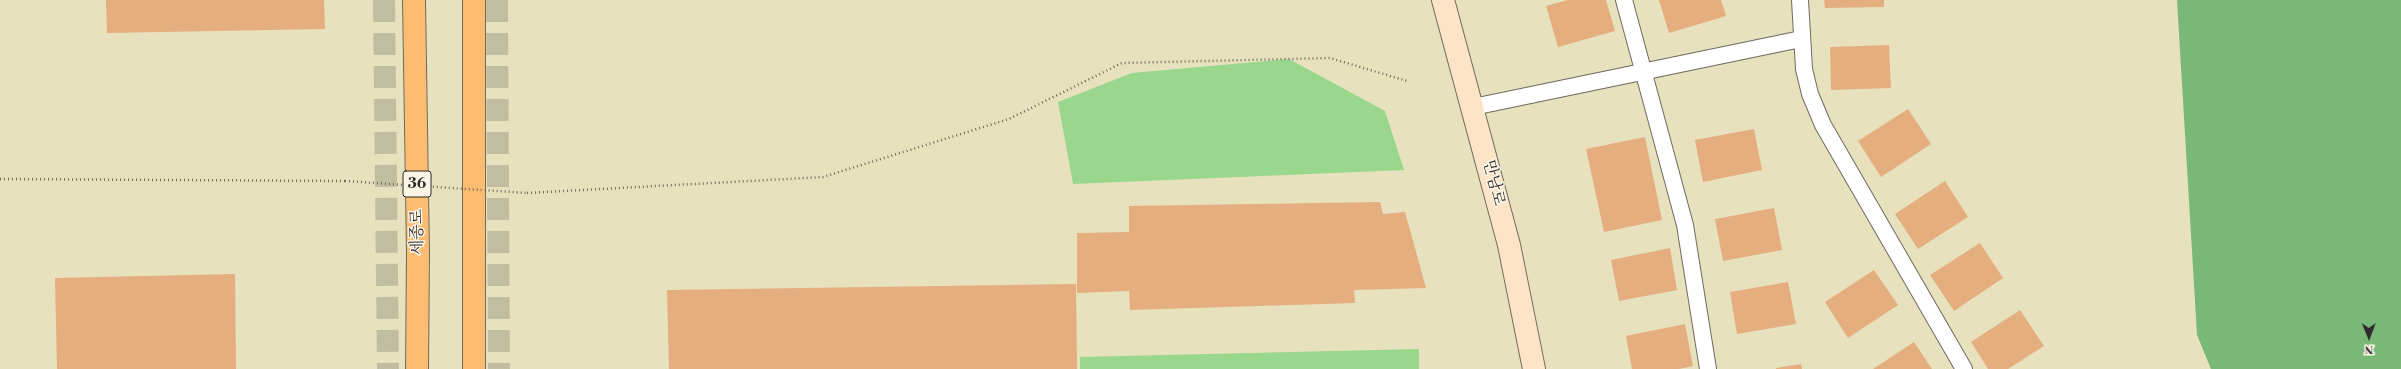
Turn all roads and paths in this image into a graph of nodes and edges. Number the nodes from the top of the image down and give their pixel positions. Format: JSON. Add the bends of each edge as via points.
{"nodes":[{"id":1,"x":414,"y":0,"type":"edge"},
{"id":2,"x":474,"y":0,"type":"edge"},
{"id":3,"x":1443,"y":0,"type":"edge"},
{"id":4,"x":1624,"y":0,"type":"edge"},
{"id":5,"x":1800,"y":0,"type":"edge"},
{"id":6,"x":1802,"y":39,"type":"junction"},
{"id":7,"x":1643,"y":71,"type":"junction"},
{"id":8,"x":1407,"y":81,"type":"dead end"},
{"id":9,"x":1473,"y":107,"type":"junction"},
{"id":10,"x":0,"y":179,"type":"edge"},
{"id":11,"x":417,"y":369,"type":"edge"},
{"id":12,"x":474,"y":369,"type":"edge"},
{"id":13,"x":1534,"y":369,"type":"edge"},
{"id":14,"x":1708,"y":369,"type":"edge"},
{"id":15,"x":1964,"y":369,"type":"edge"}],
"edges":[{"from":1,"to":11,"type":"main road","name":"세종로","number":"36"},
{"from":2,"to":12,"type":"main road"},
{"from":3,"to":9,"type":"street","name":"만남로"},
{"from":4,"to":7,"type":"lane"},
{"from":5,"to":6,"type":"lane"},
{"from":6,"to":7,"type":"lane"},
{"from":6,"to":15,"type":"lane","via":[[1804,69],[1810,94],[1823,125]]},
{"from":7,"to":9,"type":"lane"},
{"from":7,"to":14,"type":"lane","via":[[1685,225]]},
{"from":8,"to":10,"type":"path","bridge":true,"via":[[1330,58],[1122,63],[1009,119],[823,177],[527,193],[345,181]]},
{"from":9,"to":13,"type":"street","name":"만남로","via":[[1509,246]]}]}
